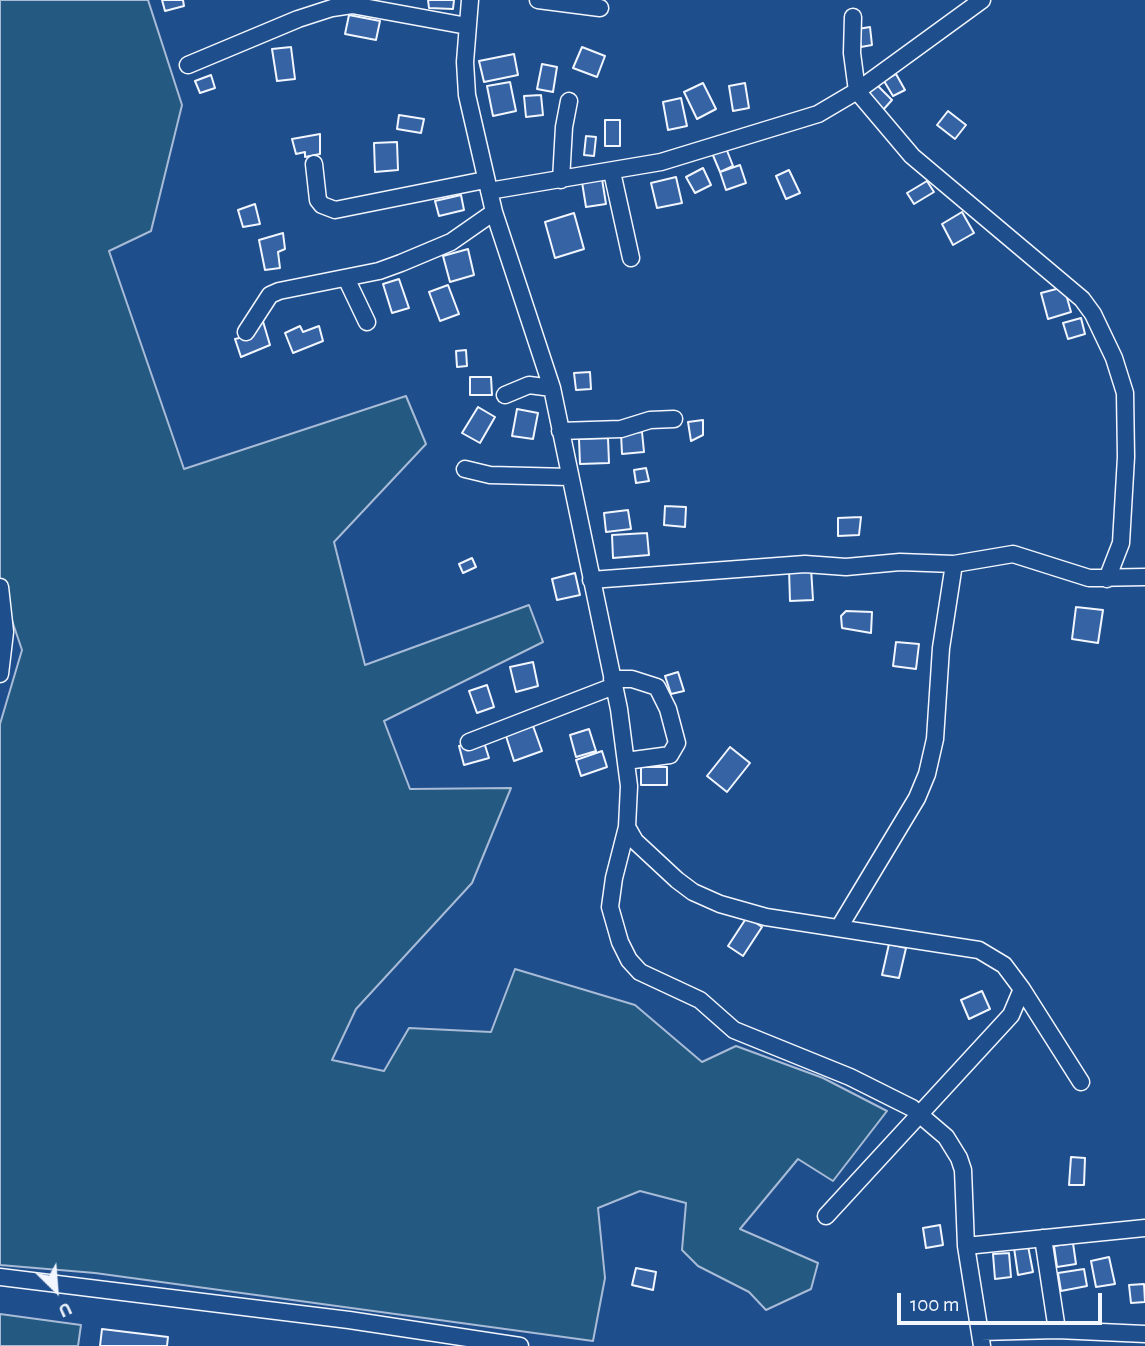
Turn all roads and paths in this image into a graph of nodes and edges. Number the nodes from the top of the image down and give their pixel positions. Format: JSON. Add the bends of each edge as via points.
{"nodes":[{"id":1,"x":470,"y":0,"type":"edge"},
{"id":2,"x":538,"y":0,"type":"edge"},
{"id":3,"x":982,"y":0,"type":"edge"},
{"id":4,"x":352,"y":3,"type":"edge"},
{"id":5,"x":600,"y":8,"type":"dead end"},
{"id":6,"x":853,"y":17,"type":"dead end"},
{"id":7,"x":467,"y":26,"type":"junction"},
{"id":8,"x":188,"y":65,"type":"dead end"},
{"id":9,"x":857,"y":91,"type":"junction"},
{"id":10,"x":569,"y":101,"type":"dead end"},
{"id":11,"x":314,"y":164,"type":"dead end"},
{"id":12,"x":612,"y":172,"type":"junction"},
{"id":13,"x":561,"y":180,"type":"junction"},
{"id":14,"x":487,"y":186,"type":"junction"},
{"id":15,"x":494,"y":212,"type":"junction"},
{"id":16,"x":631,"y":258,"type":"dead end"},
{"id":17,"x":346,"y":278,"type":"junction"},
{"id":18,"x":367,"y":322,"type":"dead end"},
{"id":19,"x":246,"y":332,"type":"dead end"},
{"id":20,"x":552,"y":387,"type":"junction"},
{"id":21,"x":505,"y":396,"type":"dead end"},
{"id":22,"x":674,"y":419,"type":"dead end"},
{"id":23,"x":560,"y":430,"type":"junction"},
{"id":24,"x":465,"y":469,"type":"dead end"},
{"id":25,"x":569,"y":477,"type":"junction"},
{"id":26,"x":954,"y":564,"type":"junction"},
{"id":27,"x":1145,"y":577,"type":"edge"},
{"id":28,"x":1107,"y":579,"type":"junction"},
{"id":29,"x":591,"y":580,"type":"junction"},
{"id":30,"x":0,"y":587,"type":"edge"},
{"id":31,"x":0,"y":674,"type":"edge"},
{"id":32,"x":613,"y":682,"type":"junction"},
{"id":33,"x":469,"y":742,"type":"dead end"},
{"id":34,"x":626,"y":761,"type":"junction"},
{"id":35,"x":627,"y":827,"type":"junction"},
{"id":36,"x":840,"y":926,"type":"junction"},
{"id":37,"x":1023,"y":989,"type":"junction"},
{"id":38,"x":1081,"y":1082,"type":"dead end"},
{"id":39,"x":921,"y":1114,"type":"junction"},
{"id":40,"x":826,"y":1216,"type":"dead end"},
{"id":41,"x":1145,"y":1228,"type":"edge"},
{"id":42,"x":1042,"y":1238,"type":"junction"},
{"id":43,"x":966,"y":1246,"type":"junction"},
{"id":44,"x":0,"y":1277,"type":"edge"},
{"id":45,"x":1057,"y":1330,"type":"junction"},
{"id":46,"x":1145,"y":1334,"type":"edge"},
{"id":47,"x":981,"y":1339,"type":"edge"},
{"id":48,"x":520,"y":1346,"type":"edge"}],
"edges":[{"from":1,"to":7,"type":"street"},
{"from":2,"to":5,"type":"street"},
{"from":3,"to":9,"type":"street"},
{"from":4,"to":7,"type":"street"},
{"from":4,"to":8,"type":"street","via":[[298,19]]},
{"from":6,"to":9,"type":"street"},
{"from":7,"to":14,"type":"street","via":[[467,95]]},
{"from":9,"to":12,"type":"street","via":[[800,120]]},
{"from":9,"to":28,"type":"street","via":[[912,156],[1082,299],[1101,328],[1121,375],[1125,406],[1121,543]]},
{"from":10,"to":13,"type":"street"},
{"from":11,"to":14,"type":"street","via":[[318,200],[334,210]]},
{"from":12,"to":13,"type":"street"},
{"from":12,"to":16,"type":"street"},
{"from":13,"to":14,"type":"street"},
{"from":14,"to":15,"type":"street"},
{"from":15,"to":17,"type":"street","via":[[425,254]]},
{"from":15,"to":20,"type":"street"},
{"from":17,"to":18,"type":"street"},
{"from":17,"to":19,"type":"street","via":[[270,295]]},
{"from":20,"to":21,"type":"street","via":[[529,385]]},
{"from":20,"to":23,"type":"street"},
{"from":22,"to":23,"type":"street","via":[[621,429]]},
{"from":23,"to":25,"type":"street"},
{"from":24,"to":25,"type":"street","via":[[490,475]]},
{"from":25,"to":29,"type":"street"},
{"from":26,"to":28,"type":"street","via":[[1013,554],[1073,575]]},
{"from":26,"to":29,"type":"street","via":[[805,564]]},
{"from":26,"to":36,"type":"street","via":[[927,774]]},
{"from":27,"to":28,"type":"street"},
{"from":29,"to":32,"type":"street"},
{"from":30,"to":31,"type":"street","via":[[5,632]]},
{"from":32,"to":33,"type":"street"},
{"from":32,"to":34,"type":"street"},
{"from":32,"to":34,"type":"street","via":[[632,679],[657,687],[677,743],[670,755]]},
{"from":34,"to":35,"type":"street"},
{"from":35,"to":36,"type":"street","via":[[658,864],[693,892],[766,916]]},
{"from":35,"to":39,"type":"street","via":[[610,907],[620,942],[640,972],[700,1000],[741,1034],[850,1077]]},
{"from":36,"to":37,"type":"street","via":[[979,950],[1004,965]]},
{"from":37,"to":38,"type":"street"},
{"from":37,"to":39,"type":"street","via":[[1012,1015]]},
{"from":39,"to":40,"type":"street"},
{"from":39,"to":43,"type":"street","via":[[946,1137],[959,1158]]},
{"from":41,"to":42,"type":"street"},
{"from":42,"to":43,"type":"street"},
{"from":42,"to":45,"type":"street"},
{"from":43,"to":47,"type":"street"},
{"from":44,"to":48,"type":"street"},
{"from":45,"to":46,"type":"street"},
{"from":45,"to":47,"type":"street"}]}
